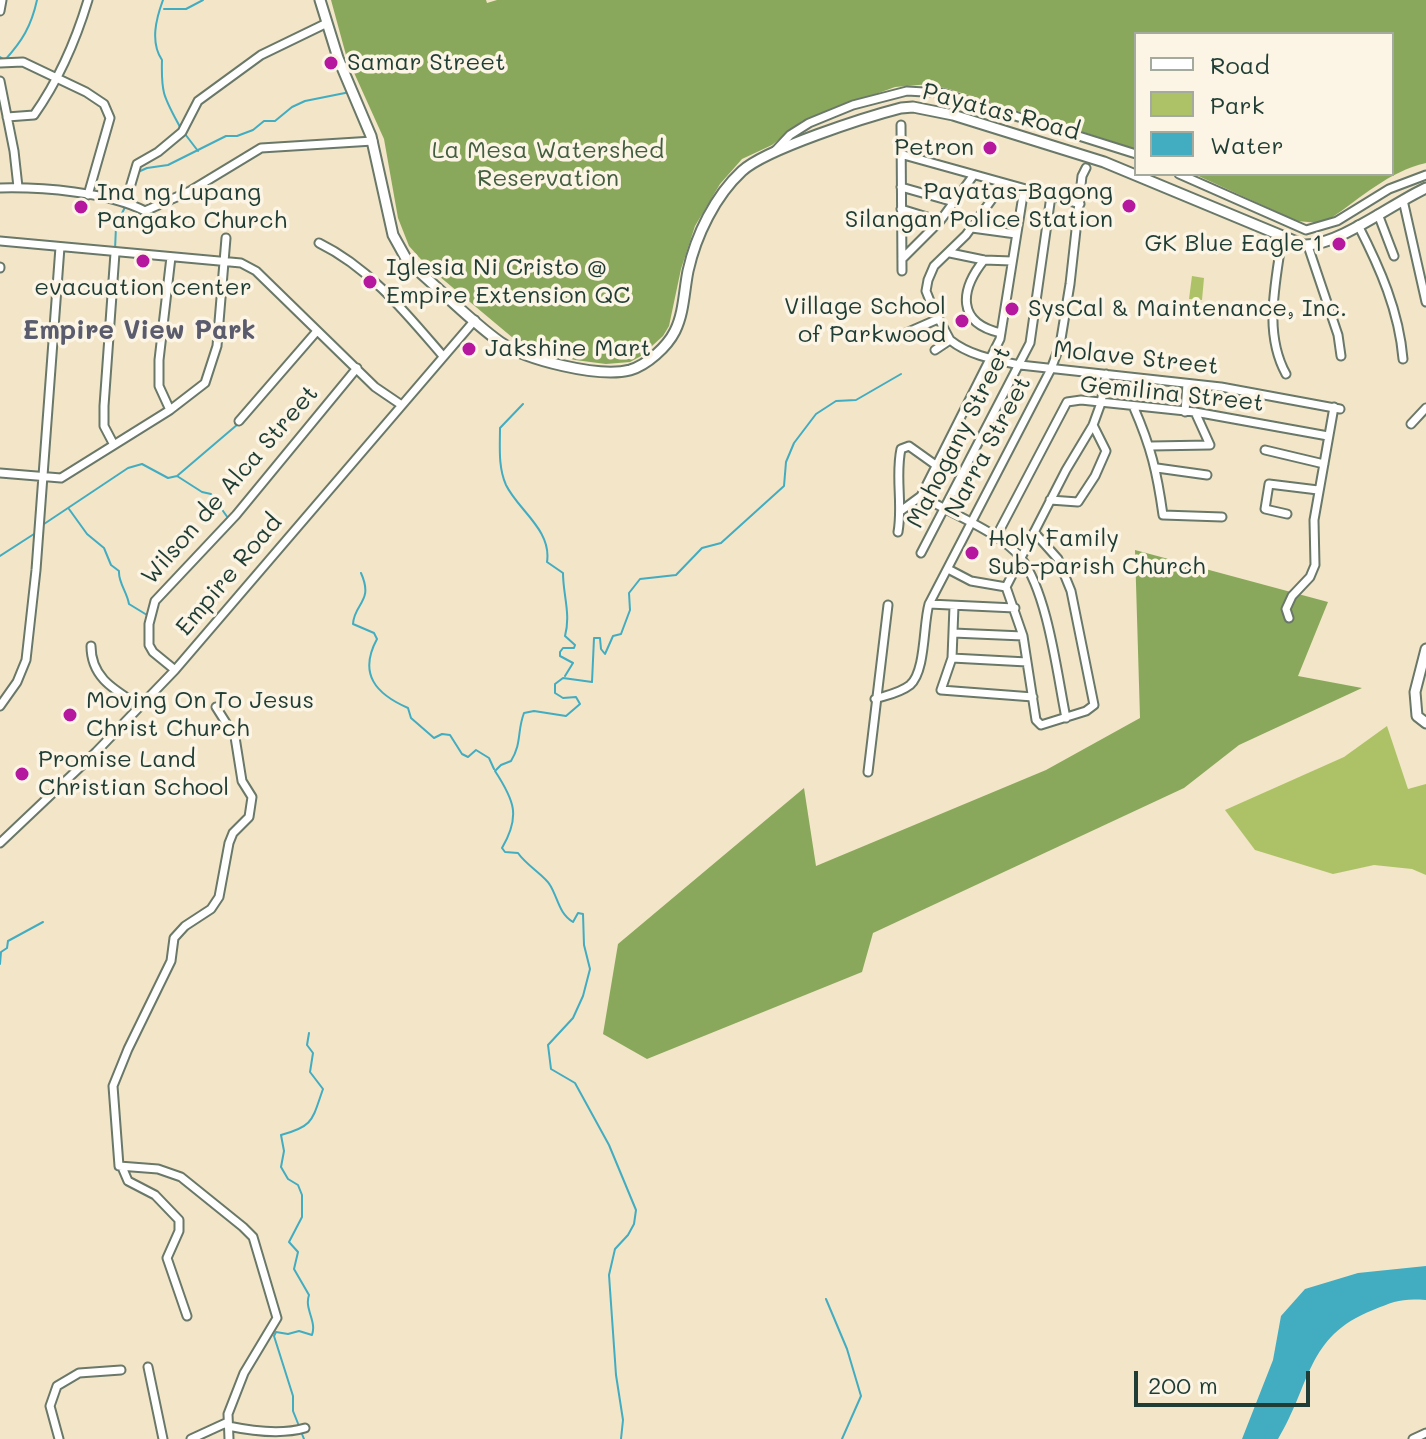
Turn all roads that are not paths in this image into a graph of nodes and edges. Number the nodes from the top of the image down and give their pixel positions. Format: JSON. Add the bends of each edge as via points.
{"nodes":[{"id":1,"x":2,"y":0,"type":"edge"},
{"id":2,"x":88,"y":0,"type":"edge"},
{"id":3,"x":320,"y":0,"type":"edge"},
{"id":4,"x":0,"y":11,"type":"edge"},
{"id":5,"x":327,"y":23,"type":"junction"},
{"id":6,"x":0,"y":63,"type":"edge"},
{"id":7,"x":55,"y":78,"type":"junction"},
{"id":8,"x":0,"y":81,"type":"edge"},
{"id":9,"x":7,"y":117,"type":"junction"},
{"id":10,"x":901,"y":125,"type":"dead end"},
{"id":11,"x":373,"y":141,"type":"junction"},
{"id":12,"x":773,"y":153,"type":"junction"},
{"id":13,"x":1134,"y":153,"type":"edge"},
{"id":14,"x":900,"y":154,"type":"junction"},
{"id":15,"x":1088,"y":157,"type":"junction"},
{"id":16,"x":1134,"y":174,"type":"edge"},
{"id":17,"x":1426,"y":175,"type":"edge"},
{"id":18,"x":973,"y":176,"type":"junction"},
{"id":19,"x":1140,"y":176,"type":"edge"},
{"id":20,"x":1184,"y":176,"type":"edge"},
{"id":21,"x":1003,"y":184,"type":"junction"},
{"id":22,"x":18,"y":187,"type":"junction"},
{"id":23,"x":901,"y":187,"type":"junction"},
{"id":24,"x":0,"y":188,"type":"edge"},
{"id":25,"x":1426,"y":188,"type":"edge"},
{"id":26,"x":1024,"y":189,"type":"junction"},
{"id":27,"x":88,"y":195,"type":"junction"},
{"id":28,"x":1051,"y":196,"type":"junction"},
{"id":29,"x":1403,"y":200,"type":"junction"},
{"id":30,"x":126,"y":201,"type":"junction"},
{"id":31,"x":954,"y":202,"type":"junction"},
{"id":32,"x":1080,"y":204,"type":"junction"},
{"id":33,"x":901,"y":209,"type":"junction"},
{"id":34,"x":1378,"y":214,"type":"junction"},
{"id":35,"x":940,"y":221,"type":"junction"},
{"id":36,"x":1358,"y":225,"type":"junction"},
{"id":37,"x":972,"y":228,"type":"junction"},
{"id":38,"x":1016,"y":234,"type":"junction"},
{"id":39,"x":1282,"y":237,"type":"junction"},
{"id":40,"x":226,"y":238,"type":"dead end"},
{"id":41,"x":0,"y":241,"type":"edge"},
{"id":42,"x":319,"y":243,"type":"dead end"},
{"id":43,"x":1308,"y":246,"type":"junction"},
{"id":44,"x":60,"y":247,"type":"junction"},
{"id":45,"x":115,"y":253,"type":"junction"},
{"id":46,"x":950,"y":253,"type":"junction"},
{"id":47,"x":1394,"y":256,"type":"dead end"},
{"id":48,"x":171,"y":257,"type":"junction"},
{"id":49,"x":902,"y":259,"type":"junction"},
{"id":50,"x":984,"y":260,"type":"junction"},
{"id":51,"x":225,"y":261,"type":"junction"},
{"id":52,"x":1012,"y":261,"type":"junction"},
{"id":53,"x":902,"y":271,"type":"dead end"},
{"id":54,"x":1426,"y":302,"type":"edge"},
{"id":55,"x":938,"y":319,"type":"junction"},
{"id":56,"x":475,"y":320,"type":"junction"},
{"id":57,"x":317,"y":331,"type":"junction"},
{"id":58,"x":906,"y":333,"type":"dead end"},
{"id":59,"x":1001,"y":333,"type":"junction"},
{"id":60,"x":950,"y":340,"type":"junction"},
{"id":61,"x":935,"y":350,"type":"dead end"},
{"id":62,"x":443,"y":356,"type":"junction"},
{"id":63,"x":1341,"y":356,"type":"dead end"},
{"id":64,"x":989,"y":359,"type":"junction"},
{"id":65,"x":1403,"y":359,"type":"dead end"},
{"id":66,"x":1020,"y":365,"type":"junction"},
{"id":67,"x":357,"y":368,"type":"junction"},
{"id":68,"x":1051,"y":369,"type":"junction"},
{"id":69,"x":1106,"y":374,"type":"junction"},
{"id":70,"x":1286,"y":374,"type":"dead end"},
{"id":71,"x":1187,"y":384,"type":"junction"},
{"id":72,"x":1101,"y":403,"type":"junction"},
{"id":73,"x":400,"y":404,"type":"junction"},
{"id":74,"x":1134,"y":408,"type":"junction"},
{"id":75,"x":1426,"y":408,"type":"edge"},
{"id":76,"x":170,"y":410,"type":"junction"},
{"id":77,"x":1185,"y":412,"type":"junction"},
{"id":78,"x":1195,"y":412,"type":"junction"},
{"id":79,"x":239,"y":421,"type":"dead end"},
{"id":80,"x":1411,"y":424,"type":"dead end"},
{"id":81,"x":1093,"y":425,"type":"junction"},
{"id":82,"x":1328,"y":436,"type":"junction"},
{"id":83,"x":113,"y":446,"type":"junction"},
{"id":84,"x":1151,"y":446,"type":"junction"},
{"id":85,"x":1265,"y":450,"type":"dead end"},
{"id":86,"x":1324,"y":464,"type":"junction"},
{"id":87,"x":937,"y":466,"type":"junction"},
{"id":88,"x":1157,"y":468,"type":"junction"},
{"id":89,"x":0,"y":473,"type":"edge"},
{"id":90,"x":1207,"y":475,"type":"dead end"},
{"id":91,"x":42,"y":478,"type":"junction"},
{"id":92,"x":1318,"y":490,"type":"junction"},
{"id":93,"x":921,"y":496,"type":"junction"},
{"id":94,"x":1050,"y":500,"type":"junction"},
{"id":95,"x":902,"y":510,"type":"junction"},
{"id":96,"x":945,"y":510,"type":"junction"},
{"id":97,"x":1287,"y":514,"type":"dead end"},
{"id":98,"x":1222,"y":517,"type":"dead end"},
{"id":99,"x":971,"y":523,"type":"junction"},
{"id":100,"x":898,"y":532,"type":"dead end"},
{"id":101,"x":1034,"y":532,"type":"junction"},
{"id":102,"x":996,"y":537,"type":"junction"},
{"id":103,"x":921,"y":553,"type":"dead end"},
{"id":104,"x":1021,"y":557,"type":"junction"},
{"id":105,"x":948,"y":569,"type":"junction"},
{"id":106,"x":1006,"y":587,"type":"junction"},
{"id":107,"x":929,"y":604,"type":"junction"},
{"id":108,"x":888,"y":605,"type":"dead end"},
{"id":109,"x":954,"y":606,"type":"junction"},
{"id":110,"x":1015,"y":608,"type":"junction"},
{"id":111,"x":1289,"y":618,"type":"dead end"},
{"id":112,"x":953,"y":633,"type":"junction"},
{"id":113,"x":1023,"y":636,"type":"junction"},
{"id":114,"x":91,"y":646,"type":"dead end"},
{"id":115,"x":1426,"y":649,"type":"edge"},
{"id":116,"x":952,"y":658,"type":"junction"},
{"id":117,"x":1027,"y":662,"type":"junction"},
{"id":118,"x":175,"y":670,"type":"junction"},
{"id":119,"x":1033,"y":697,"type":"junction"},
{"id":120,"x":875,"y":699,"type":"junction"},
{"id":121,"x":0,"y":706,"type":"edge"},
{"id":122,"x":140,"y":706,"type":"junction"},
{"id":123,"x":216,"y":707,"type":"dead end"},
{"id":124,"x":1066,"y":718,"type":"junction"},
{"id":125,"x":1426,"y":723,"type":"edge"},
{"id":126,"x":868,"y":772,"type":"dead end"},
{"id":127,"x":0,"y":843,"type":"edge"},
{"id":128,"x":122,"y":1167,"type":"junction"},
{"id":129,"x":187,"y":1316,"type":"dead end"},
{"id":130,"x":148,"y":1367,"type":"dead end"},
{"id":131,"x":121,"y":1370,"type":"dead end"},
{"id":132,"x":228,"y":1424,"type":"junction"},
{"id":133,"x":305,"y":1428,"type":"dead end"},
{"id":134,"x":1426,"y":1433,"type":"edge"},
{"id":135,"x":59,"y":1439,"type":"edge"},
{"id":136,"x":163,"y":1439,"type":"edge"},
{"id":137,"x":191,"y":1439,"type":"edge"},
{"id":138,"x":229,"y":1439,"type":"edge"},
{"id":139,"x":1413,"y":1439,"type":"edge"}],
"edges":[{"from":1,"to":4,"type":"street"},
{"from":2,"to":7,"type":"street"},
{"from":3,"to":5,"type":"main road","name":"Payatas Road"},
{"from":5,"to":11,"type":"main road","name":"Payatas Road"},
{"from":5,"to":30,"type":"street","via":[[261,55],[198,101],[182,132],[137,164]]},
{"from":6,"to":7,"type":"street","via":[[23,62]]},
{"from":7,"to":9,"type":"street","via":[[34,115]]},
{"from":7,"to":27,"type":"street","via":[[99,99],[110,118]]},
{"from":8,"to":9,"type":"street"},
{"from":9,"to":22,"type":"street"},
{"from":10,"to":14,"type":"street"},
{"from":11,"to":30,"type":"street","via":[[261,148],[145,211]]},
{"from":11,"to":56,"type":"main road","name":"Payatas Road","via":[[388,220],[400,251]]},
{"from":12,"to":13,"type":"street","via":[[809,123],[907,91],[942,93]]},
{"from":12,"to":15,"type":"main road","name":"Payatas Road","via":[[913,107],[985,123]]},
{"from":12,"to":56,"type":"main road","name":"Payatas Road","via":[[741,172],[710,214],[694,250],[676,329],[664,347],[639,366],[605,371],[532,357],[503,344]]},
{"from":14,"to":18,"type":"street"},
{"from":14,"to":23,"type":"street"},
{"from":15,"to":16,"type":"main road","name":"Payatas Road"},
{"from":15,"to":32,"type":"street","name":"Narra Street"},
{"from":17,"to":20,"type":"street","via":[[1396,185],[1337,221],[1306,230]]},
{"from":18,"to":21,"type":"street"},
{"from":18,"to":31,"type":"street"},
{"from":19,"to":39,"type":"main road","name":"Payatas Road"},
{"from":21,"to":26,"type":"street"},
{"from":21,"to":37,"type":"street"},
{"from":22,"to":24,"type":"street"},
{"from":22,"to":27,"type":"street"},
{"from":23,"to":31,"type":"street"},
{"from":23,"to":33,"type":"street"},
{"from":25,"to":29,"type":"main road"},
{"from":26,"to":28,"type":"street"},
{"from":26,"to":38,"type":"street"},
{"from":27,"to":30,"type":"street"},
{"from":28,"to":32,"type":"street"},
{"from":28,"to":66,"type":"street","name":"Mahogany Street","via":[[1030,343]]},
{"from":29,"to":34,"type":"main road"},
{"from":29,"to":54,"type":"street"},
{"from":31,"to":35,"type":"street"},
{"from":32,"to":68,"type":"street","name":"Narra Street","via":[[1060,345]]},
{"from":33,"to":35,"type":"street"},
{"from":33,"to":49,"type":"street"},
{"from":34,"to":36,"type":"main road"},
{"from":34,"to":47,"type":"street"},
{"from":35,"to":49,"type":"street"},
{"from":36,"to":43,"type":"main road"},
{"from":36,"to":65,"type":"street","via":[[1391,301]]},
{"from":37,"to":38,"type":"street"},
{"from":37,"to":46,"type":"street"},
{"from":38,"to":52,"type":"street"},
{"from":39,"to":43,"type":"main road","name":"Payatas Road"},
{"from":39,"to":70,"type":"street","via":[[1273,337]]},
{"from":40,"to":51,"type":"street"},
{"from":41,"to":44,"type":"street"},
{"from":42,"to":62,"type":"street","via":[[347,257],[375,282]]},
{"from":43,"to":63,"type":"street"},
{"from":44,"to":45,"type":"street"},
{"from":44,"to":91,"type":"street"},
{"from":45,"to":48,"type":"street"},
{"from":45,"to":83,"type":"street","via":[[104,406],[104,426]]},
{"from":46,"to":50,"type":"street"},
{"from":46,"to":55,"type":"street","via":[[934,266],[928,280],[926,291]]},
{"from":48,"to":51,"type":"street"},
{"from":48,"to":76,"type":"street","via":[[159,360],[159,386]]},
{"from":49,"to":53,"type":"street"},
{"from":50,"to":52,"type":"street"},
{"from":50,"to":59,"type":"street","via":[[970,277],[965,298],[976,323]]},
{"from":51,"to":57,"type":"street","via":[[256,271]]},
{"from":51,"to":76,"type":"street","via":[[219,334],[209,375]]},
{"from":52,"to":59,"type":"street"},
{"from":55,"to":58,"type":"street"},
{"from":55,"to":60,"type":"street"},
{"from":56,"to":62,"type":"street","name":"Empire Road"},
{"from":57,"to":67,"type":"street"},
{"from":57,"to":79,"type":"street"},
{"from":59,"to":64,"type":"street"},
{"from":60,"to":61,"type":"street"},
{"from":60,"to":64,"type":"street","name":"Molave Street"},
{"from":62,"to":73,"type":"street","name":"Empire Road"},
{"from":64,"to":66,"type":"street","name":"Molave Street"},
{"from":64,"to":87,"type":"street"},
{"from":66,"to":68,"type":"street","name":"Molave Street"},
{"from":66,"to":96,"type":"street","name":"Mahogany Street"},
{"from":67,"to":73,"type":"street"},
{"from":67,"to":118,"type":"street","name":"Wilson de Alca Street","via":[[236,515],[155,601],[147,638],[153,652]]},
{"from":68,"to":69,"type":"street","name":"Molave Street"},
{"from":68,"to":99,"type":"street","name":"Narra Street"},
{"from":69,"to":71,"type":"street","name":"Molave Street"},
{"from":69,"to":72,"type":"street"},
{"from":71,"to":77,"type":"street"},
{"from":71,"to":82,"type":"street","name":"Molave Street","via":[[1337,408]]},
{"from":72,"to":74,"type":"street","name":"Gemilina Street"},
{"from":72,"to":81,"type":"street"},
{"from":72,"to":102,"type":"street","name":"Gemilina Street","via":[[1067,402],[1062,408]]},
{"from":73,"to":118,"type":"street","name":"Empire Road"},
{"from":74,"to":77,"type":"street","name":"Gemilina Street"},
{"from":74,"to":84,"type":"street"},
{"from":75,"to":80,"type":"street"},
{"from":76,"to":83,"type":"street"},
{"from":77,"to":78,"type":"street","name":"Gemilina Street"},
{"from":78,"to":82,"type":"street","name":"Gemilina Street"},
{"from":78,"to":84,"type":"street","via":[[1210,445]]},
{"from":81,"to":94,"type":"street"},
{"from":81,"to":94,"type":"street","via":[[1106,451],[1089,487],[1078,502]]},
{"from":82,"to":86,"type":"street"},
{"from":83,"to":91,"type":"street","via":[[61,478]]},
{"from":84,"to":88,"type":"street"},
{"from":85,"to":86,"type":"street"},
{"from":86,"to":92,"type":"street"},
{"from":87,"to":93,"type":"street"},
{"from":87,"to":95,"type":"street","via":[[909,446],[901,449]]},
{"from":88,"to":90,"type":"street"},
{"from":88,"to":98,"type":"street","via":[[1163,515]]},
{"from":89,"to":91,"type":"street"},
{"from":91,"to":121,"type":"street","via":[[26,660]]},
{"from":92,"to":97,"type":"street","via":[[1269,484],[1265,509]]},
{"from":92,"to":111,"type":"street","via":[[1315,565],[1292,596],[1286,609]]},
{"from":93,"to":95,"type":"street"},
{"from":93,"to":96,"type":"street"},
{"from":94,"to":101,"type":"street"},
{"from":95,"to":100,"type":"street"},
{"from":96,"to":99,"type":"street"},
{"from":96,"to":103,"type":"street","name":"Mahogany Street"},
{"from":99,"to":102,"type":"street"},
{"from":99,"to":105,"type":"street","name":"Narra Street"},
{"from":101,"to":104,"type":"street"},
{"from":101,"to":124,"type":"street","via":[[1058,559],[1071,591],[1094,707]]},
{"from":102,"to":104,"type":"street"},
{"from":104,"to":106,"type":"street"},
{"from":104,"to":124,"type":"street","via":[[1051,639]]},
{"from":105,"to":106,"type":"street","via":[[971,581]]},
{"from":105,"to":107,"type":"street","name":"Narra Street"},
{"from":106,"to":110,"type":"street"},
{"from":107,"to":109,"type":"street"},
{"from":107,"to":120,"type":"street","name":"Narra Street","via":[[914,682]]},
{"from":108,"to":120,"type":"street"},
{"from":109,"to":110,"type":"street"},
{"from":109,"to":112,"type":"street"},
{"from":110,"to":113,"type":"street"},
{"from":112,"to":113,"type":"street"},
{"from":112,"to":116,"type":"street"},
{"from":113,"to":117,"type":"street"},
{"from":114,"to":122,"type":"street","via":[[96,671]]},
{"from":115,"to":125,"type":"main road","via":[[1415,698],[1417,716]]},
{"from":116,"to":117,"type":"street"},
{"from":116,"to":119,"type":"street","via":[[941,690]]},
{"from":117,"to":119,"type":"street"},
{"from":118,"to":122,"type":"street","name":"Empire Road"},
{"from":119,"to":124,"type":"street","via":[[1039,725]]},
{"from":120,"to":126,"type":"street"},
{"from":122,"to":127,"type":"street","name":"Empire Road"},
{"from":123,"to":128,"type":"street","via":[[235,737],[242,781],[252,797],[249,817],[229,843],[219,897],[174,938],[171,961],[113,1086],[117,1162]]},
{"from":128,"to":129,"type":"street","via":[[128,1181],[155,1195],[179,1220],[167,1258]]},
{"from":128,"to":132,"type":"street","via":[[158,1169],[181,1177],[253,1237],[277,1318],[244,1373]]},
{"from":130,"to":136,"type":"street"},
{"from":131,"to":135,"type":"street","via":[[79,1373],[57,1386],[50,1406]]},
{"from":132,"to":133,"type":"street","via":[[253,1432]]},
{"from":132,"to":137,"type":"street"},
{"from":132,"to":138,"type":"street"},
{"from":134,"to":139,"type":"street"}]}
